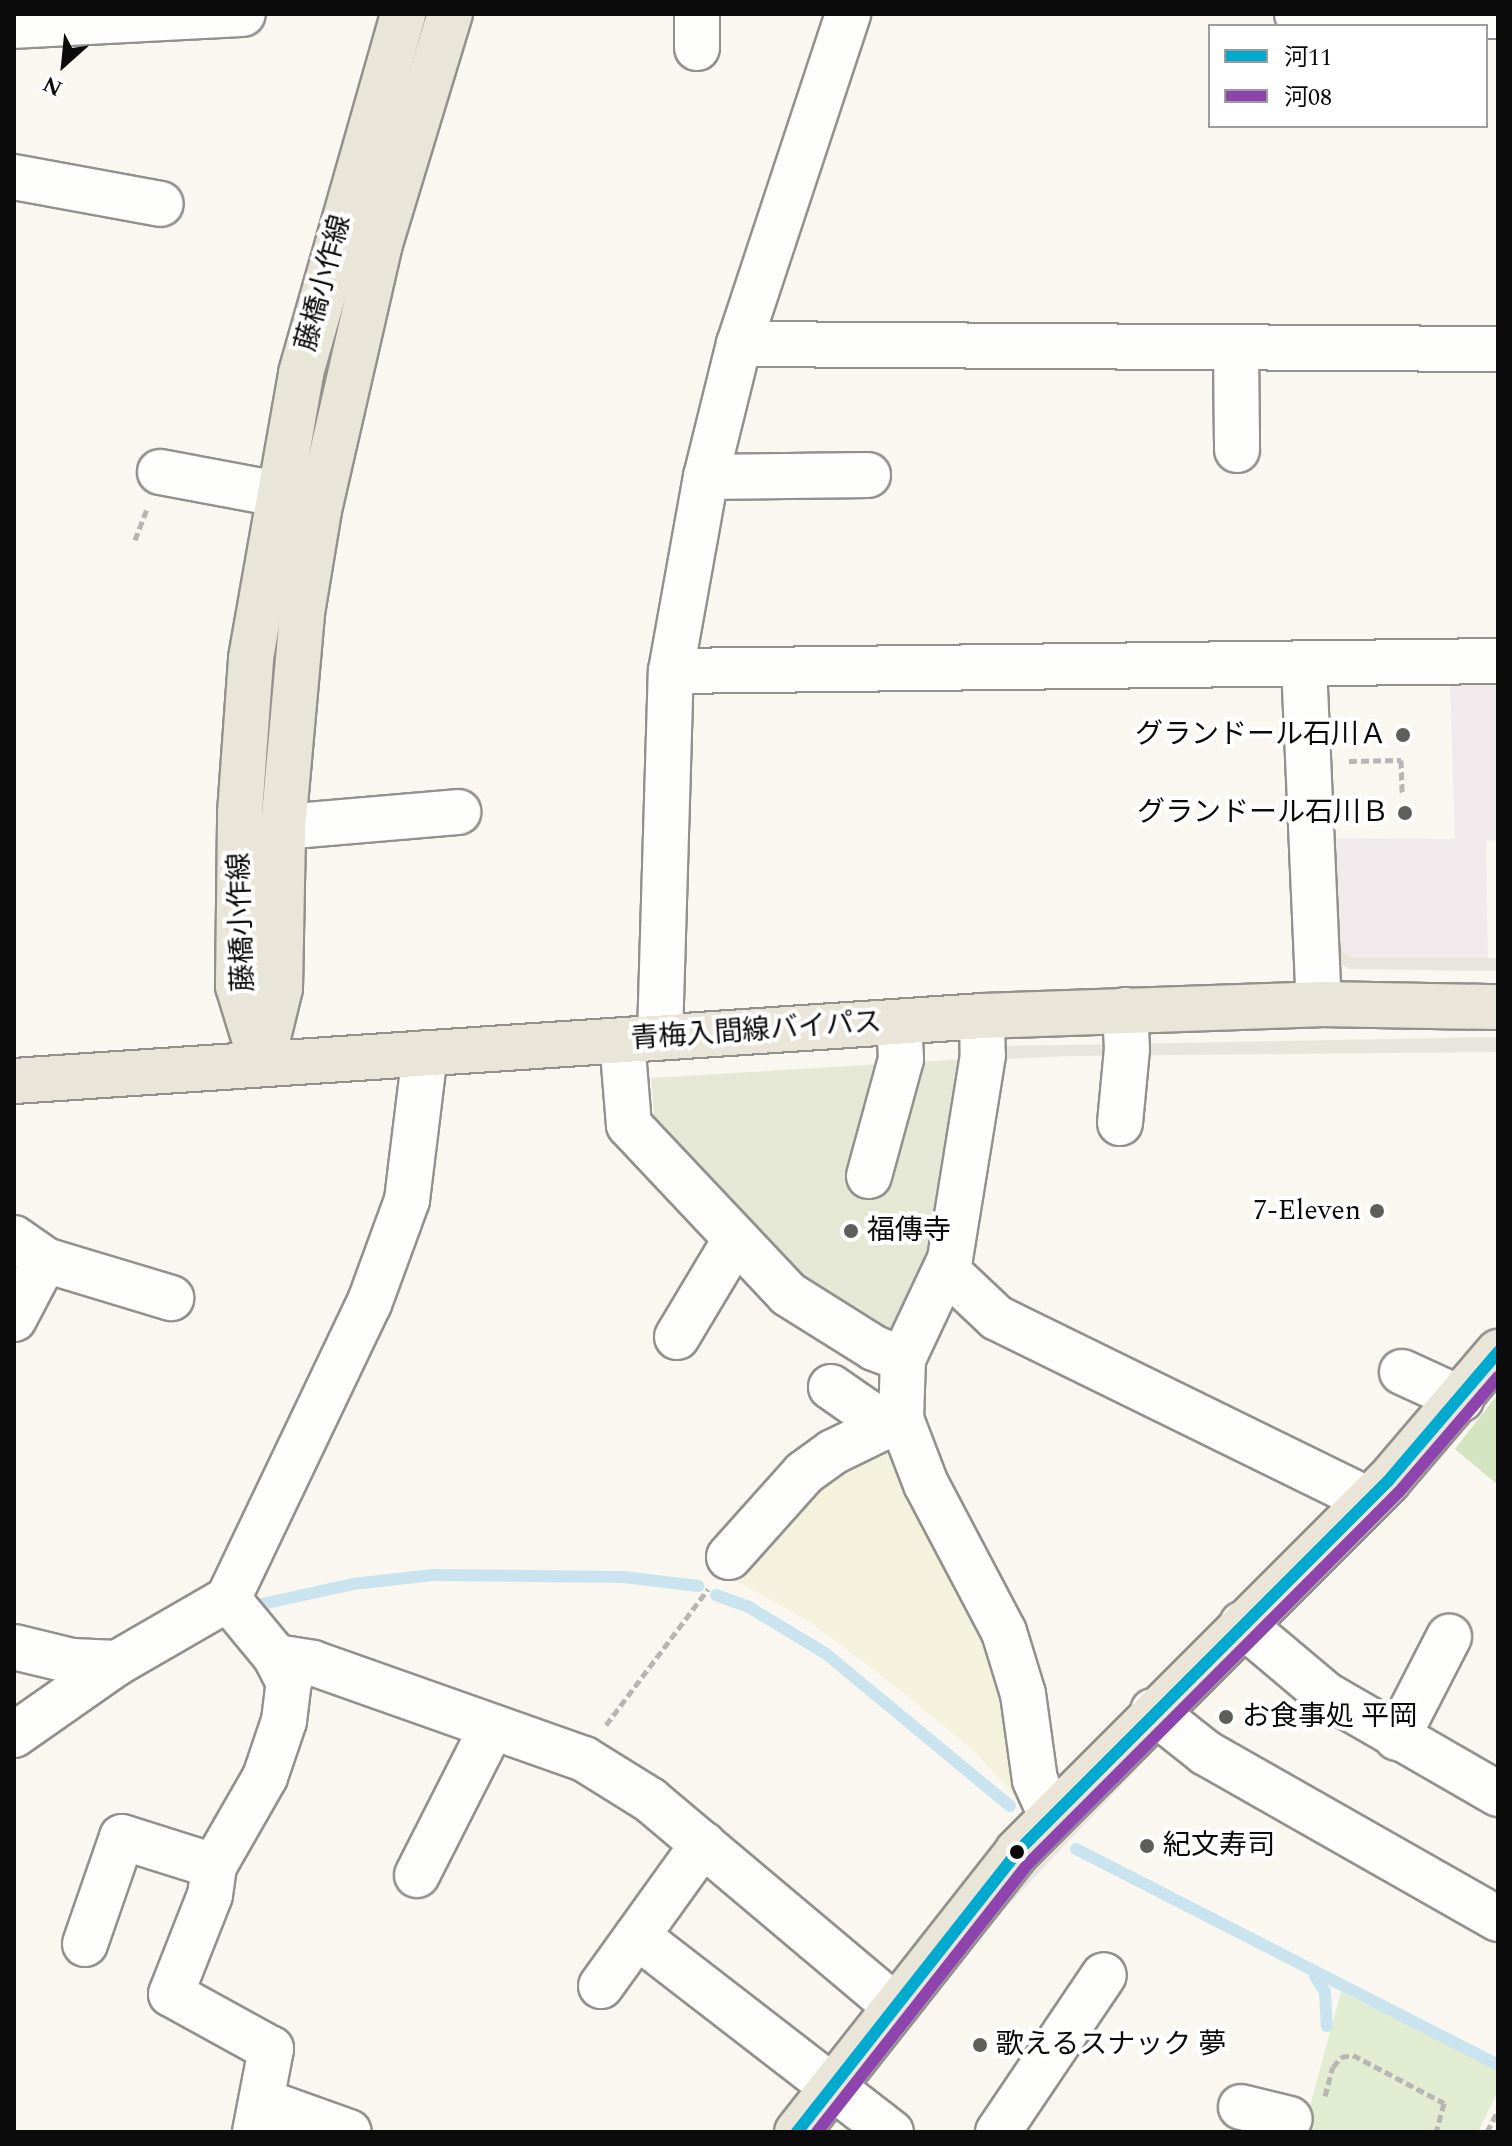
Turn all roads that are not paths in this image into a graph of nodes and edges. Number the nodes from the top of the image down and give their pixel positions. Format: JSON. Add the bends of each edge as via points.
{"nodes":[{"id":1,"x":243,"y":14,"type":"edge"},
{"id":2,"x":403,"y":14,"type":"edge"},
{"id":3,"x":450,"y":14,"type":"edge"},
{"id":4,"x":848,"y":14,"type":"edge"},
{"id":5,"x":1297,"y":14,"type":"edge"},
{"id":6,"x":1498,"y":16,"type":"edge"},
{"id":7,"x":14,"y":26,"type":"edge"},
{"id":8,"x":14,"y":177,"type":"edge"},
{"id":9,"x":161,"y":204,"type":"dead end"},
{"id":10,"x":739,"y":344,"type":"junction"},
{"id":11,"x":1236,"y":349,"type":"junction"},
{"id":12,"x":1498,"y":349,"type":"edge"},
{"id":13,"x":1237,"y":450,"type":"dead end"},
{"id":14,"x":160,"y":472,"type":"dead end"},
{"id":15,"x":868,"y":475,"type":"dead end"},
{"id":16,"x":706,"y":477,"type":"junction"},
{"id":17,"x":277,"y":494,"type":"junction"},
{"id":18,"x":1498,"y":661,"type":"edge"},
{"id":19,"x":1304,"y":665,"type":"junction"},
{"id":20,"x":671,"y":671,"type":"junction"},
{"id":21,"x":458,"y":812,"type":"dead end"},
{"id":22,"x":283,"y":827,"type":"junction"},
{"id":23,"x":1319,"y":1004,"type":"junction"},
{"id":24,"x":1498,"y":1007,"type":"edge"},
{"id":25,"x":1125,"y":1010,"type":"junction"},
{"id":26,"x":982,"y":1016,"type":"junction"},
{"id":27,"x":899,"y":1022,"type":"junction"},
{"id":28,"x":641,"y":1038,"type":"junction"},
{"id":29,"x":425,"y":1053,"type":"junction"},
{"id":30,"x":262,"y":1064,"type":"junction"},
{"id":31,"x":14,"y":1081,"type":"edge"},
{"id":32,"x":1120,"y":1123,"type":"dead end"},
{"id":33,"x":869,"y":1176,"type":"dead end"},
{"id":34,"x":735,"y":1240,"type":"junction"},
{"id":35,"x":30,"y":1249,"type":"edge"},
{"id":36,"x":946,"y":1270,"type":"junction"},
{"id":37,"x":171,"y":1298,"type":"dead end"},
{"id":38,"x":14,"y":1319,"type":"edge"},
{"id":39,"x":677,"y":1337,"type":"dead end"},
{"id":40,"x":1498,"y":1352,"type":"edge"},
{"id":41,"x":903,"y":1359,"type":"junction"},
{"id":42,"x":1402,"y":1372,"type":"dead end"},
{"id":43,"x":831,"y":1387,"type":"dead end"},
{"id":44,"x":1461,"y":1399,"type":"junction"},
{"id":45,"x":889,"y":1425,"type":"junction"},
{"id":46,"x":1368,"y":1500,"type":"junction"},
{"id":47,"x":729,"y":1557,"type":"road end"},
{"id":48,"x":228,"y":1599,"type":"junction"},
{"id":49,"x":1242,"y":1624,"type":"junction"},
{"id":50,"x":1449,"y":1637,"type":"dead end"},
{"id":51,"x":14,"y":1647,"type":"edge"},
{"id":52,"x":276,"y":1657,"type":"junction"},
{"id":53,"x":117,"y":1663,"type":"junction"},
{"id":54,"x":1153,"y":1711,"type":"junction"},
{"id":55,"x":492,"y":1727,"type":"junction"},
{"id":56,"x":14,"y":1735,"type":"edge"},
{"id":57,"x":1397,"y":1738,"type":"junction"},
{"id":58,"x":1498,"y":1794,"type":"edge"},
{"id":59,"x":1051,"y":1816,"type":"junction"},
{"id":60,"x":703,"y":1844,"type":"junction"},
{"id":61,"x":214,"y":1866,"type":"junction"},
{"id":62,"x":417,"y":1875,"type":"dead end"},
{"id":63,"x":1498,"y":1919,"type":"edge"},
{"id":64,"x":637,"y":1936,"type":"junction"},
{"id":65,"x":85,"y":1944,"type":"dead end"},
{"id":66,"x":1104,"y":1975,"type":"dead end"},
{"id":67,"x":601,"y":1986,"type":"dead end"},
{"id":68,"x":892,"y":2004,"type":"junction"},
{"id":69,"x":831,"y":2086,"type":"junction"},
{"id":70,"x":1241,"y":2107,"type":"dead end"},
{"id":71,"x":1299,"y":2113,"type":"edge"},
{"id":72,"x":258,"y":2116,"type":"edge"},
{"id":73,"x":349,"y":2132,"type":"edge"},
{"id":74,"x":797,"y":2132,"type":"edge"},
{"id":75,"x":891,"y":2132,"type":"edge"},
{"id":76,"x":998,"y":2132,"type":"edge"}],
"edges":[{"from":1,"to":7,"type":"street"},
{"from":2,"to":17,"type":"main road","name":"藤橋小作線","via":[[336,239]]},
{"from":3,"to":22,"type":"main road","name":"藤橋小作線","via":[[379,247],[338,410],[302,613]]},
{"from":4,"to":10,"type":"street"},
{"from":5,"to":6,"type":"street"},
{"from":8,"to":9,"type":"street"},
{"from":10,"to":11,"type":"street"},
{"from":10,"to":16,"type":"street"},
{"from":11,"to":12,"type":"street"},
{"from":11,"to":13,"type":"street"},
{"from":14,"to":17,"type":"street"},
{"from":15,"to":16,"type":"street"},
{"from":16,"to":20,"type":"street"},
{"from":17,"to":30,"type":"main road","name":"藤橋小作線","via":[[251,658],[238,902],[238,986]]},
{"from":18,"to":19,"type":"street"},
{"from":19,"to":20,"type":"street"},
{"from":19,"to":23,"type":"street"},
{"from":20,"to":28,"type":"street","via":[[683,727],[675,944]]},
{"from":21,"to":22,"type":"street"},
{"from":22,"to":30,"type":"main road","name":"藤橋小作線","via":[[280,988]]},
{"from":23,"to":24,"type":"main road","name":"青梅入間線バイパス"},
{"from":23,"to":25,"type":"main road","name":"青梅入間線バイパス"},
{"from":25,"to":26,"type":"main road","name":"青梅入間線バイパス"},
{"from":25,"to":32,"type":"street"},
{"from":26,"to":27,"type":"main road","name":"青梅入間線バイパス"},
{"from":26,"to":36,"type":"street","via":[[983,1055]]},
{"from":27,"to":28,"type":"main road","name":"青梅入間線バイパス"},
{"from":27,"to":33,"type":"street","via":[[901,1059]]},
{"from":28,"to":29,"type":"main road","name":"青梅入間線バイパス"},
{"from":28,"to":34,"type":"street","via":[[629,1125]]},
{"from":29,"to":30,"type":"main road","name":"青梅入間線バイパス"},
{"from":29,"to":48,"type":"street","via":[[407,1200],[369,1304]]},
{"from":30,"to":31,"type":"main road","name":"青梅入間線バイパス"},
{"from":34,"to":39,"type":"street"},
{"from":34,"to":41,"type":"street","via":[[788,1294],[874,1348]]},
{"from":35,"to":37,"type":"street"},
{"from":35,"to":38,"type":"street"},
{"from":36,"to":41,"type":"street"},
{"from":36,"to":46,"type":"street","via":[[997,1318]]},
{"from":40,"to":44,"type":"main road"},
{"from":41,"to":45,"type":"street"},
{"from":42,"to":44,"type":"street"},
{"from":43,"to":45,"type":"street"},
{"from":44,"to":46,"type":"main road"},
{"from":45,"to":47,"type":"street","via":[[804,1473]]},
{"from":45,"to":59,"type":"street","via":[[1004,1632],[1023,1694],[1035,1780]]},
{"from":46,"to":49,"type":"main road"},
{"from":48,"to":52,"type":"street"},
{"from":48,"to":53,"type":"street"},
{"from":49,"to":54,"type":"main road"},
{"from":49,"to":57,"type":"street","via":[[1292,1670]]},
{"from":50,"to":57,"type":"street"},
{"from":51,"to":53,"type":"street","via":[[72,1661]]},
{"from":52,"to":55,"type":"street","via":[[313,1663]]},
{"from":52,"to":61,"type":"street","via":[[289,1683],[284,1721],[265,1777]]},
{"from":53,"to":56,"type":"street"},
{"from":54,"to":59,"type":"main road"},
{"from":54,"to":63,"type":"street","via":[[1206,1753]]},
{"from":55,"to":60,"type":"street","via":[[584,1759],[650,1800]]},
{"from":55,"to":62,"type":"street"},
{"from":57,"to":58,"type":"street"},
{"from":59,"to":68,"type":"main road"},
{"from":60,"to":64,"type":"street"},
{"from":60,"to":68,"type":"street"},
{"from":61,"to":65,"type":"street","via":[[122,1837]]},
{"from":61,"to":72,"type":"street","via":[[210,1895],[171,1994],[271,2049]]},
{"from":64,"to":67,"type":"street"},
{"from":64,"to":69,"type":"street"},
{"from":66,"to":76,"type":"street"},
{"from":68,"to":69,"type":"main road"},
{"from":69,"to":74,"type":"main road"},
{"from":69,"to":75,"type":"street"},
{"from":70,"to":71,"type":"street"},
{"from":72,"to":73,"type":"street"}]}
